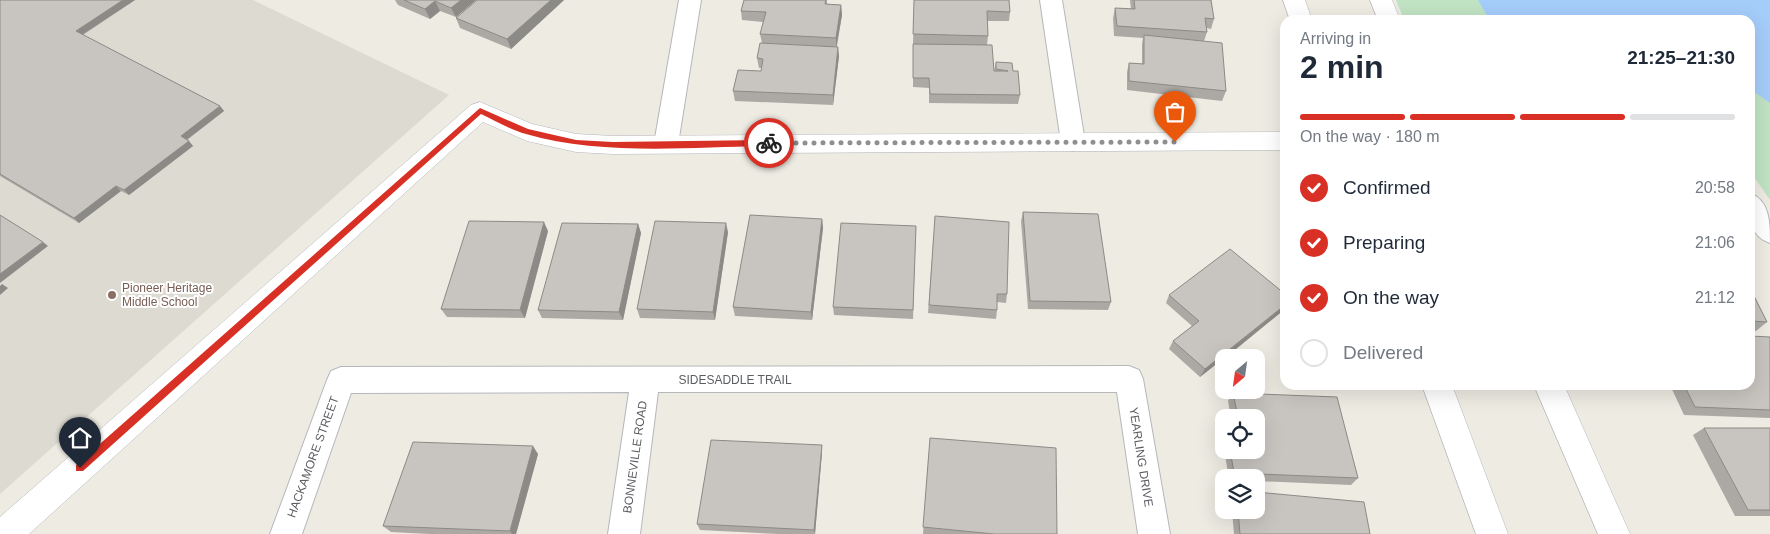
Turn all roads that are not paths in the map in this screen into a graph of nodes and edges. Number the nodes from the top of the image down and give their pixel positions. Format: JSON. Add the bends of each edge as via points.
{"nodes":[{"id":1,"x":690,"y":0,"type":"edge"},
{"id":2,"x":1051,"y":0,"type":"edge"},
{"id":3,"x":1294,"y":0,"type":"edge"},
{"id":4,"x":1381,"y":0,"type":"edge"},
{"id":5,"x":1300,"y":15,"type":"edge"},
{"id":6,"x":1387,"y":15,"type":"edge"},
{"id":7,"x":1280,"y":141,"type":"edge"},
{"id":8,"x":1073,"y":142,"type":"junction"},
{"id":9,"x":666,"y":144,"type":"junction"},
{"id":10,"x":1755,"y":210,"type":"edge"},
{"id":11,"x":1770,"y":233,"type":"edge"},
{"id":12,"x":1129,"y":379,"type":"joint"},
{"id":13,"x":341,"y":380,"type":"joint"},
{"id":14,"x":646,"y":380,"type":"junction"},
{"id":15,"x":1439,"y":390,"type":"edge"},
{"id":16,"x":1551,"y":390,"type":"edge"},
{"id":17,"x":5,"y":534,"type":"edge"},
{"id":18,"x":286,"y":534,"type":"edge"},
{"id":19,"x":624,"y":534,"type":"edge"},
{"id":20,"x":1154,"y":534,"type":"edge"},
{"id":21,"x":1492,"y":534,"type":"edge"},
{"id":22,"x":1614,"y":534,"type":"edge"}],
"edges":[{"from":1,"to":9,"type":"street"},
{"from":2,"to":8,"type":"street"},
{"from":3,"to":5,"type":"street"},
{"from":4,"to":6,"type":"street"},
{"from":7,"to":8,"type":"street"},
{"from":8,"to":9,"type":"street"},
{"from":9,"to":17,"type":"street","via":[[576,143],[527,132],[480,111]]},
{"from":10,"to":11,"type":"street"},
{"from":12,"to":14,"type":"street","name":"SIDESADDLE TRAIL"},
{"from":12,"to":20,"type":"street","name":"YEARLING DRIVE"},
{"from":13,"to":14,"type":"street","name":"SIDESADDLE TRAIL"},
{"from":13,"to":18,"type":"street","name":"HACKAMORE STREET"},
{"from":14,"to":19,"type":"street","name":"BONNEVILLE ROAD"},
{"from":15,"to":21,"type":"street"},
{"from":16,"to":22,"type":"street"}]}
